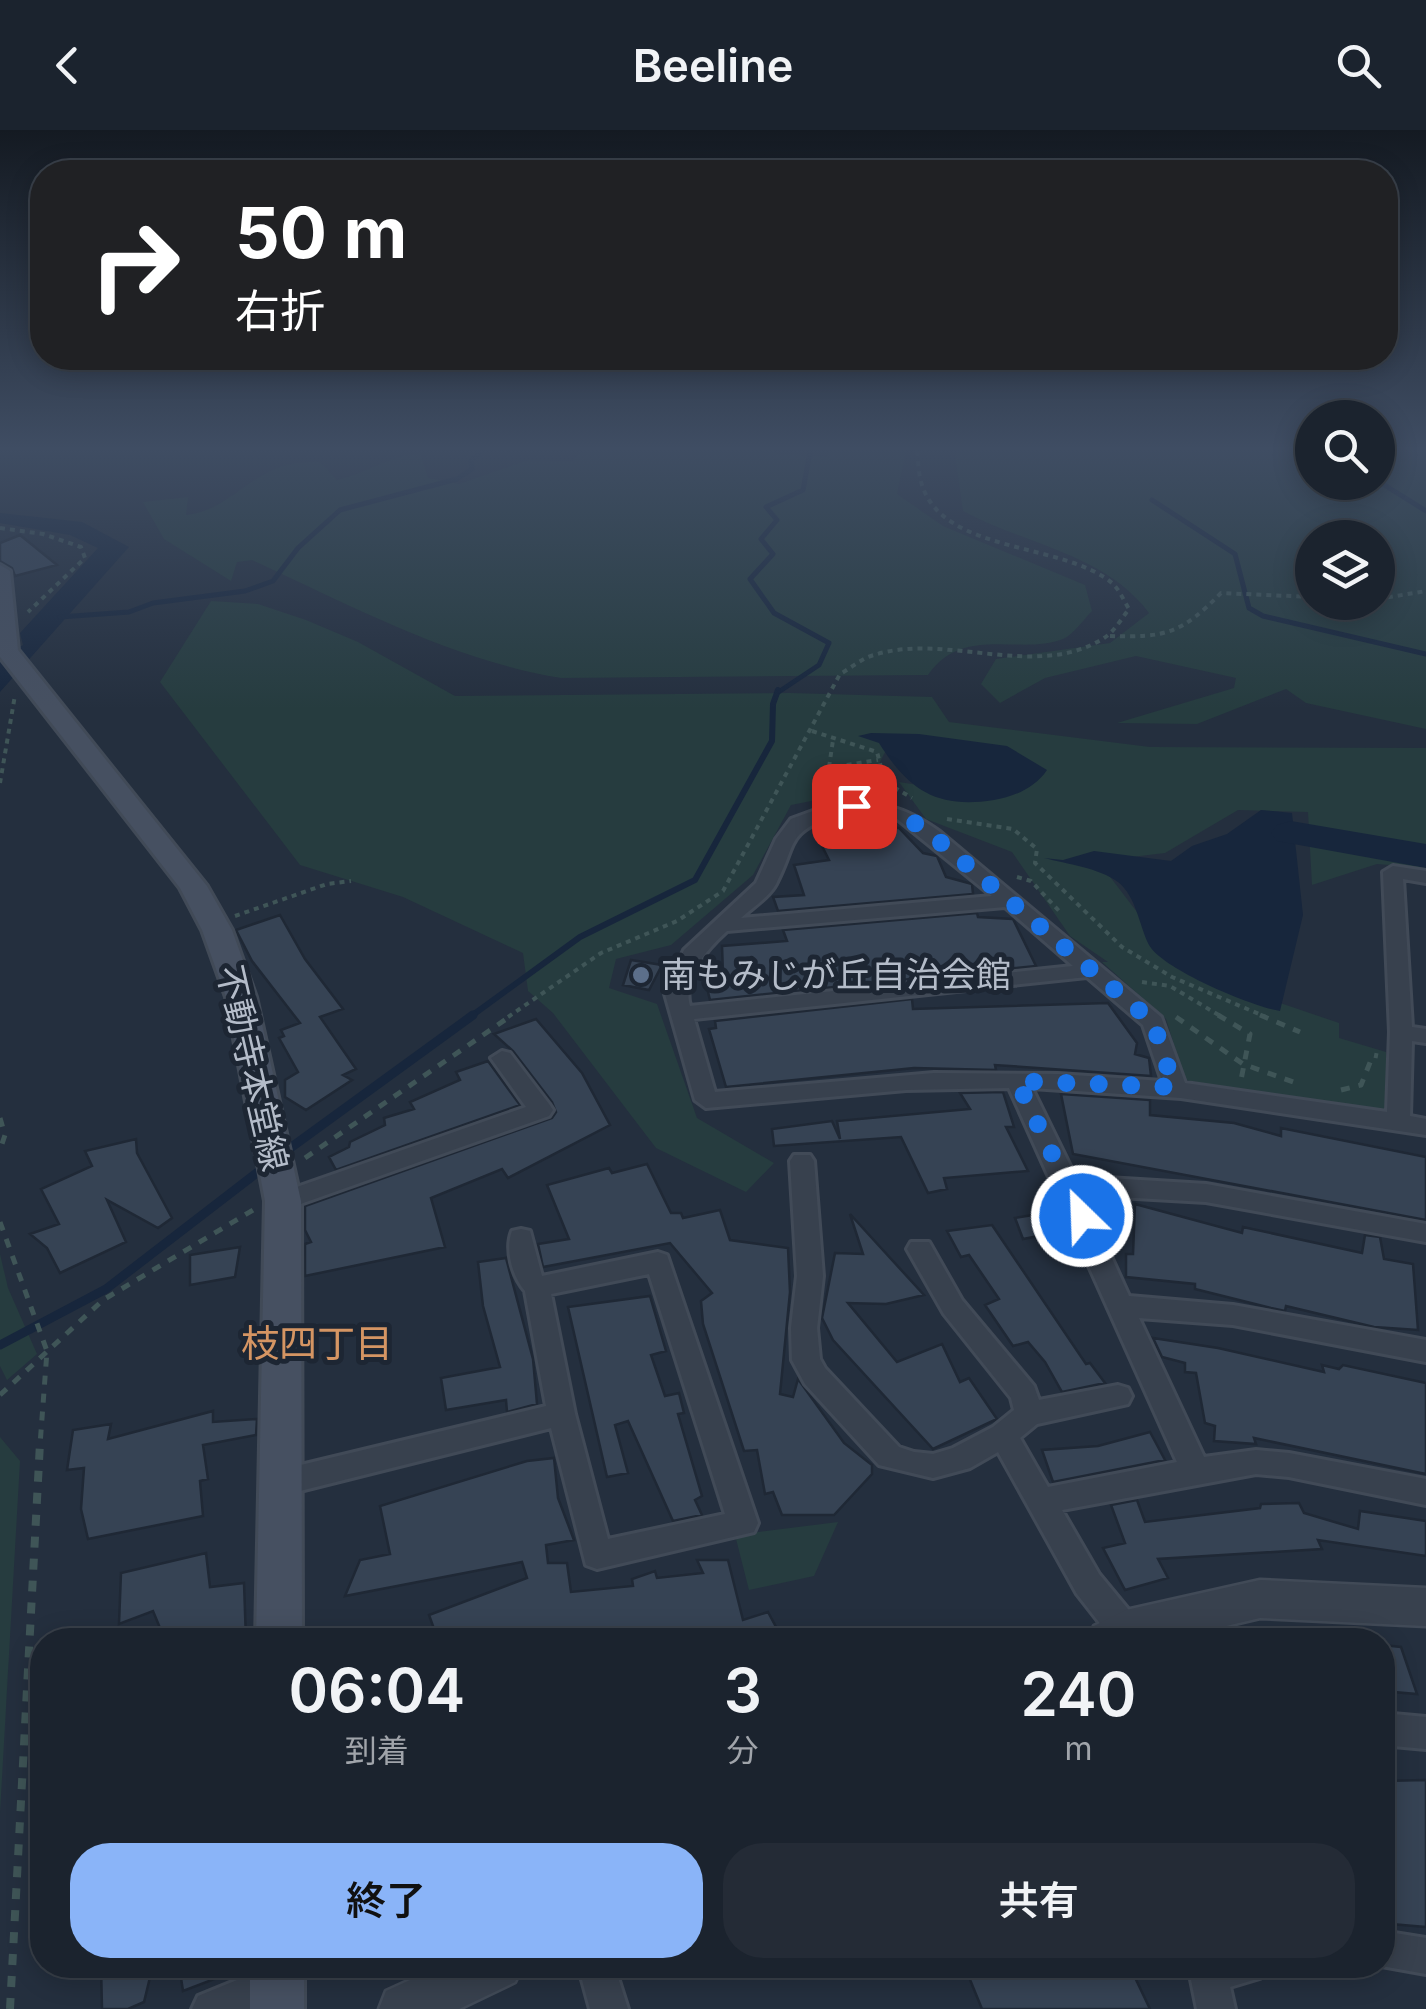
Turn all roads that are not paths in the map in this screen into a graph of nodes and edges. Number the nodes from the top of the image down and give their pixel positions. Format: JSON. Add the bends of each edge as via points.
{"nodes":[{"id":1,"x":0,"y":571,"type":"edge"},
{"id":2,"x":12,"y":655,"type":"edge"},
{"id":3,"x":1426,"y":877,"type":"edge"},
{"id":4,"x":1008,"y":901,"type":"junction"},
{"id":5,"x":719,"y":926,"type":"junction"},
{"id":6,"x":1093,"y":970,"type":"junction"},
{"id":7,"x":680,"y":1014,"type":"junction"},
{"id":8,"x":1401,"y":1032,"type":"junction"},
{"id":9,"x":1426,"y":1036,"type":"edge"},
{"id":10,"x":502,"y":1058,"type":"dead end"},
{"id":11,"x":1017,"y":1081,"type":"junction"},
{"id":12,"x":1174,"y":1087,"type":"junction"},
{"id":13,"x":1398,"y":1122,"type":"junction"},
{"id":14,"x":1426,"y":1127,"type":"edge"},
{"id":15,"x":802,"y":1160,"type":"dead end"},
{"id":16,"x":1070,"y":1186,"type":"junction"},
{"id":17,"x":281,"y":1191,"type":"junction"},
{"id":18,"x":1426,"y":1233,"type":"edge"},
{"id":19,"x":521,"y":1238,"type":"dead end"},
{"id":20,"x":920,"y":1249,"type":"dead end"},
{"id":21,"x":536,"y":1287,"type":"junction"},
{"id":22,"x":1121,"y":1306,"type":"junction"},
{"id":23,"x":1426,"y":1351,"type":"edge"},
{"id":24,"x":1118,"y":1396,"type":"dead end"},
{"id":25,"x":561,"y":1414,"type":"junction"},
{"id":26,"x":1029,"y":1414,"type":"junction"},
{"id":27,"x":1003,"y":1436,"type":"junction"},
{"id":28,"x":1196,"y":1472,"type":"junction"},
{"id":29,"x":280,"y":1483,"type":"junction"},
{"id":30,"x":1426,"y":1492,"type":"edge"},
{"id":31,"x":1041,"y":1502,"type":"junction"},
{"id":32,"x":1426,"y":1606,"type":"edge"},
{"id":33,"x":279,"y":1628,"type":"edge"},
{"id":34,"x":1116,"y":1628,"type":"edge"},
{"id":35,"x":1155,"y":1628,"type":"edge"},
{"id":36,"x":1395,"y":1730,"type":"edge"},
{"id":37,"x":1426,"y":1732,"type":"edge"},
{"id":38,"x":1395,"y":1951,"type":"edge"},
{"id":39,"x":1426,"y":1956,"type":"edge"},
{"id":40,"x":470,"y":1978,"type":"edge"},
{"id":41,"x":600,"y":1978,"type":"edge"},
{"id":42,"x":276,"y":1986,"type":"edge"},
{"id":43,"x":211,"y":2009,"type":"edge"},
{"id":44,"x":404,"y":2009,"type":"edge"},
{"id":45,"x":609,"y":2009,"type":"edge"}],
"edges":[{"from":1,"to":2,"type":"main road"},
{"from":2,"to":17,"type":"main road","name":"不動寺本堂線","via":[[172,859],[214,924],[241,997]]},
{"from":3,"to":8,"type":"street","via":[[1393,872]]},
{"from":4,"to":5,"type":"street"},
{"from":4,"to":5,"type":"street","via":[[902,814],[854,806],[798,823],[765,886]]},
{"from":4,"to":6,"type":"street"},
{"from":5,"to":7,"type":"street","via":[[694,950],[676,994]]},
{"from":6,"to":7,"type":"street"},
{"from":6,"to":12,"type":"street","via":[[1153,1022]]},
{"from":7,"to":11,"type":"street","via":[[706,1100],[933,1081]]},
{"from":8,"to":9,"type":"street"},
{"from":8,"to":13,"type":"street"},
{"from":10,"to":17,"type":"street","via":[[541,1110]]},
{"from":11,"to":12,"type":"street"},
{"from":11,"to":16,"type":"street"},
{"from":12,"to":13,"type":"street"},
{"from":13,"to":14,"type":"street"},
{"from":15,"to":27,"type":"street","via":[[810,1276],[804,1328],[806,1360],[815,1376],[889,1456],[914,1464],[960,1459]]},
{"from":16,"to":18,"type":"street","via":[[1206,1193]]},
{"from":16,"to":22,"type":"street"},
{"from":17,"to":29,"type":"main road","name":"不動寺本堂線"},
{"from":19,"to":21,"type":"street"},
{"from":20,"to":26,"type":"street","via":[[953,1307],[1024,1394]]},
{"from":21,"to":25,"type":"street"},
{"from":21,"to":25,"type":"street","via":[[658,1262],[743,1523],[597,1554]]},
{"from":22,"to":23,"type":"street","via":[[1233,1315]]},
{"from":22,"to":28,"type":"street"},
{"from":24,"to":26,"type":"street"},
{"from":25,"to":29,"type":"street"},
{"from":26,"to":27,"type":"street"},
{"from":27,"to":31,"type":"street"},
{"from":28,"to":30,"type":"street","via":[[1256,1462]]},
{"from":28,"to":31,"type":"street"},
{"from":29,"to":33,"type":"main road","name":"不動寺本堂線"},
{"from":31,"to":34,"type":"street"},
{"from":32,"to":35,"type":"street","via":[[1260,1599]]},
{"from":36,"to":37,"type":"street"},
{"from":38,"to":39,"type":"street"},
{"from":40,"to":44,"type":"street"},
{"from":41,"to":45,"type":"street"},
{"from":42,"to":43,"type":"street"}]}
